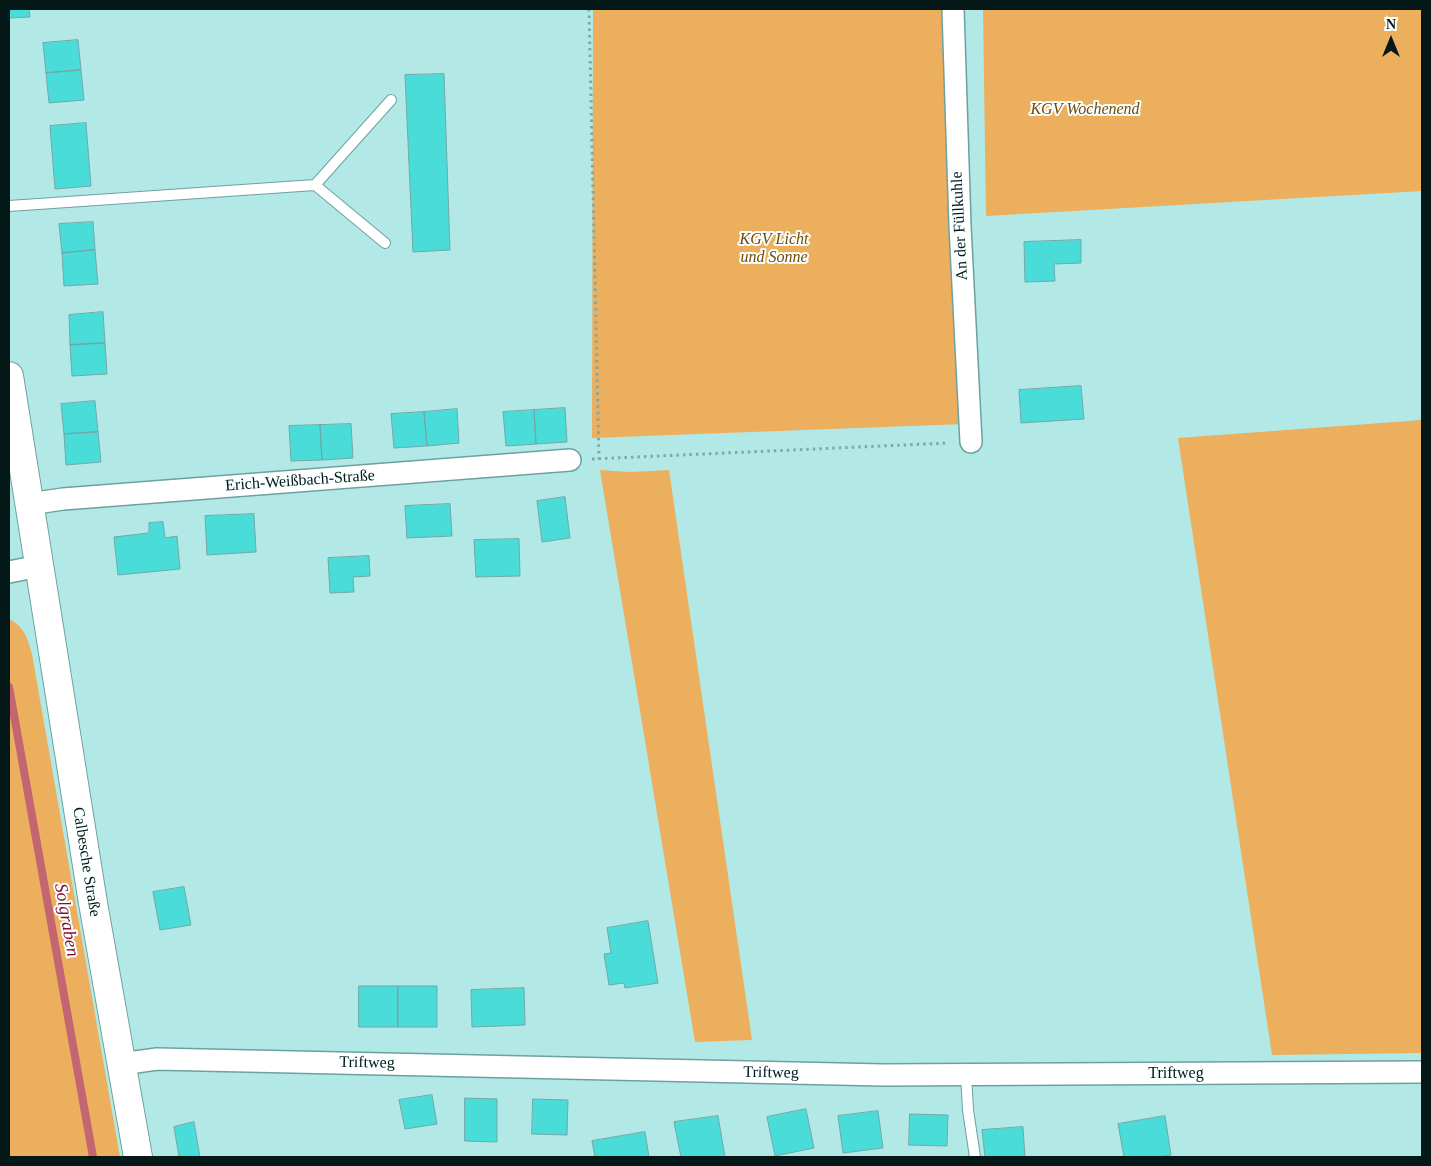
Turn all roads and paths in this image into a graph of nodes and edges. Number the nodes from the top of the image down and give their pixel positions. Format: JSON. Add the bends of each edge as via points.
{"nodes":[{"id":1,"x":589,"y":9,"type":"edge"},
{"id":2,"x":953,"y":9,"type":"edge"},
{"id":3,"x":391,"y":100,"type":"dead end"},
{"id":4,"x":315,"y":186,"type":"junction"},
{"id":5,"x":9,"y":206,"type":"edge"},
{"id":6,"x":385,"y":243,"type":"dead end"},
{"id":7,"x":9,"y":376,"type":"edge"},
{"id":8,"x":971,"y":442,"type":"joint"},
{"id":9,"x":599,"y":459,"type":"junction"},
{"id":10,"x":570,"y":460,"type":"joint"},
{"id":11,"x":30,"y":504,"type":"junction"},
{"id":12,"x":39,"y":566,"type":"junction"},
{"id":13,"x":9,"y":572,"type":"edge"},
{"id":14,"x":121,"y":1064,"type":"junction"},
{"id":15,"x":1422,"y":1072,"type":"edge"},
{"id":16,"x":966,"y":1075,"type":"junction"},
{"id":17,"x":138,"y":1157,"type":"edge"},
{"id":18,"x":974,"y":1157,"type":"edge"}],
"edges":[{"from":1,"to":9,"type":"path"},
{"from":2,"to":8,"type":"street","name":"An der Füllkuhle"},
{"from":3,"to":4,"type":"lane"},
{"from":4,"to":5,"type":"lane"},
{"from":4,"to":6,"type":"lane"},
{"from":7,"to":11,"type":"main road","name":"Calbesche Straße"},
{"from":8,"to":9,"type":"path"},
{"from":9,"to":10,"type":"path"},
{"from":10,"to":11,"type":"street","name":"Erich-Weißbach-Straße"},
{"from":11,"to":12,"type":"main road","name":"Calbesche Straße"},
{"from":12,"to":13,"type":"street"},
{"from":12,"to":14,"type":"main road","name":"Calbesche Straße"},
{"from":14,"to":16,"type":"street","name":"Triftweg","via":[[167,1059]]},
{"from":14,"to":17,"type":"main road","name":"Calbesche Straße"},
{"from":15,"to":16,"type":"street","name":"Triftweg"},
{"from":16,"to":18,"type":"lane"}]}
